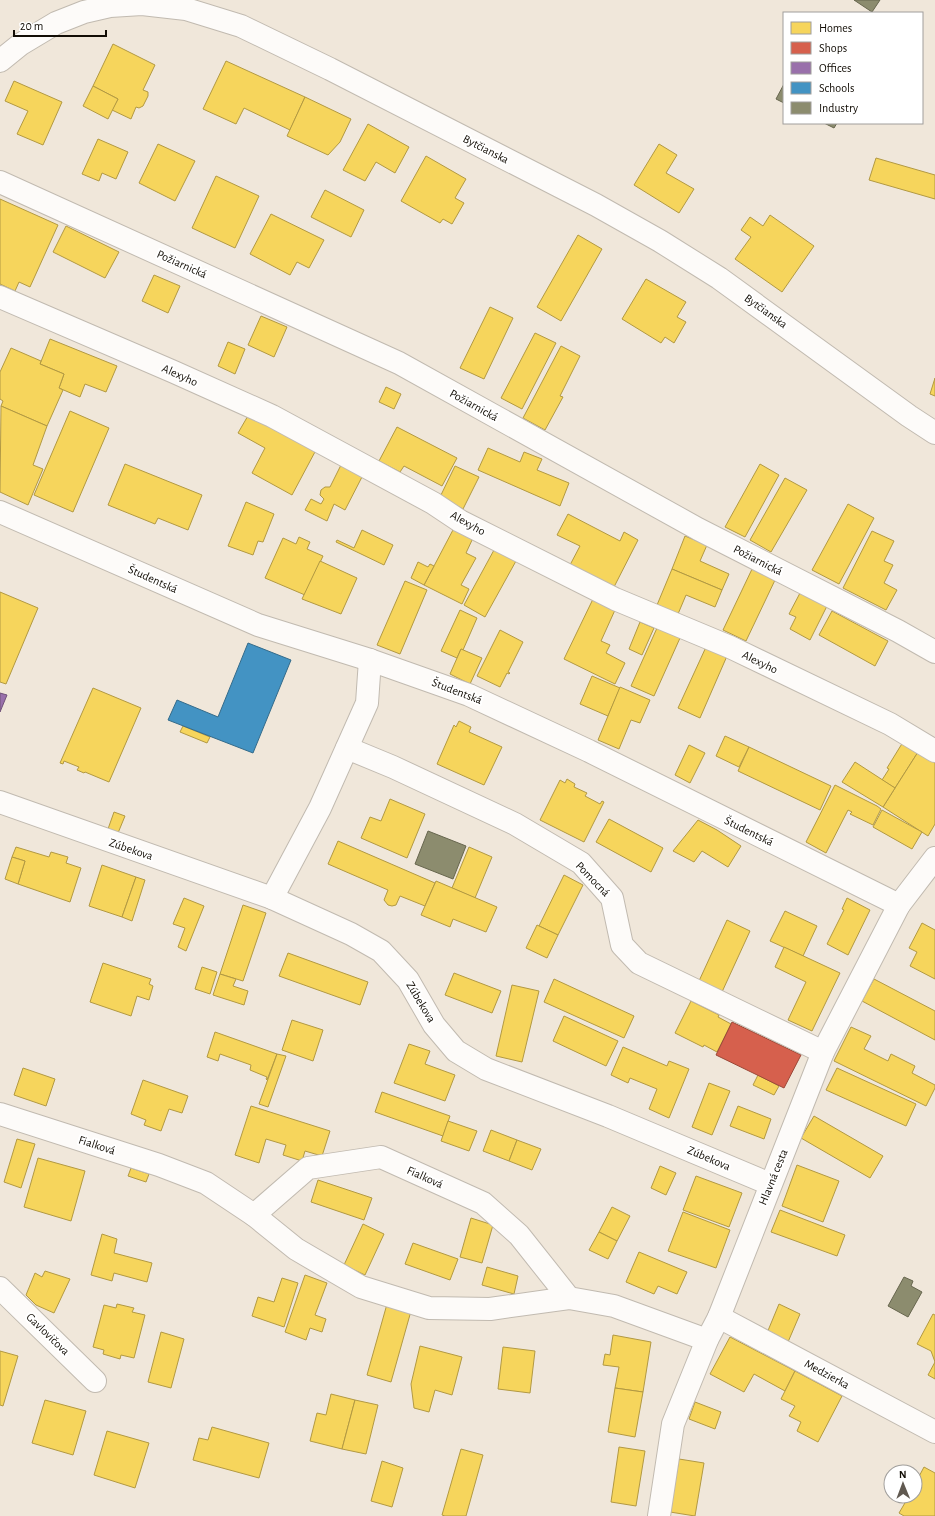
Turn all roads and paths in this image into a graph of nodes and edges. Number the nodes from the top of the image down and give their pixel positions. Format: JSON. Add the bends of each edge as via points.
{"nodes":[{"id":1,"x":110,"y":3,"type":"edge"},
{"id":2,"x":0,"y":61,"type":"edge"},
{"id":3,"x":0,"y":182,"type":"edge"},
{"id":4,"x":0,"y":297,"type":"edge"},
{"id":5,"x":935,"y":433,"type":"edge"},
{"id":6,"x":0,"y":512,"type":"edge"},
{"id":7,"x":935,"y":652,"type":"edge"},
{"id":8,"x":370,"y":660,"type":"junction"},
{"id":9,"x":347,"y":748,"type":"junction"},
{"id":10,"x":935,"y":751,"type":"edge"},
{"id":11,"x":0,"y":802,"type":"edge"},
{"id":12,"x":935,"y":858,"type":"edge"},
{"id":13,"x":272,"y":898,"type":"junction"},
{"id":14,"x":899,"y":905,"type":"junction"},
{"id":15,"x":823,"y":1052,"type":"junction"},
{"id":16,"x":0,"y":1114,"type":"edge"},
{"id":17,"x":770,"y":1184,"type":"junction"},
{"id":18,"x":254,"y":1215,"type":"junction"},
{"id":19,"x":0,"y":1288,"type":"edge"},
{"id":20,"x":569,"y":1298,"type":"junction"},
{"id":21,"x":719,"y":1317,"type":"junction"},
{"id":22,"x":706,"y":1340,"type":"junction"},
{"id":23,"x":95,"y":1381,"type":"dead end"},
{"id":24,"x":935,"y":1432,"type":"edge"},
{"id":25,"x":659,"y":1516,"type":"edge"}],
"edges":[{"from":1,"to":2,"type":"street","name":"Bytčianska","via":[[56,23],[21,44]]},
{"from":1,"to":5,"type":"street","name":"Bytčianska","via":[[186,9],[241,26],[596,205],[719,278]]},
{"from":3,"to":7,"type":"street","name":"Požiarnická","via":[[399,363],[698,529]]},
{"from":4,"to":10,"type":"street","name":"Alexyho","via":[[272,416],[467,524],[615,598],[730,647],[890,724]]},
{"from":6,"to":8,"type":"street","name":"Študentská","via":[[258,625]]},
{"from":8,"to":9,"type":"street","via":[[367,703]]},
{"from":8,"to":14,"type":"street","name":"Študentská","via":[[469,695],[589,751]]},
{"from":9,"to":13,"type":"street","via":[[320,808]]},
{"from":9,"to":15,"type":"street","name":"Pomocná","via":[[394,767],[514,824],[581,863],[612,898],[622,945],[639,963]]},
{"from":11,"to":13,"type":"street","name":"Zúbekova"},
{"from":12,"to":14,"type":"street","name":"Hlavná cesta"},
{"from":13,"to":17,"type":"street","name":"Zúbekova","via":[[381,951],[408,980],[434,1025],[456,1051],[486,1069],[608,1116]]},
{"from":14,"to":15,"type":"street","name":"Hlavná cesta"},
{"from":15,"to":17,"type":"street","name":"Hlavná cesta"},
{"from":16,"to":18,"type":"street","name":"Fialková","via":[[159,1165],[206,1184]]},
{"from":17,"to":21,"type":"street","name":"Hlavná cesta"},
{"from":18,"to":20,"type":"street","name":"Fialková","via":[[296,1249],[361,1287],[429,1308],[490,1309]]},
{"from":18,"to":20,"type":"street","name":"Fialková","via":[[308,1168],[380,1157],[483,1203],[519,1235]]},
{"from":19,"to":23,"type":"street","name":"Gavlovičova"},
{"from":20,"to":22,"type":"street","name":"Fialková","via":[[614,1306]]},
{"from":21,"to":22,"type":"street","name":"Hlavná cesta"},
{"from":21,"to":24,"type":"street","name":"Medzierka"},
{"from":22,"to":25,"type":"street","name":"Hlavná cesta","via":[[673,1424]]}]}
